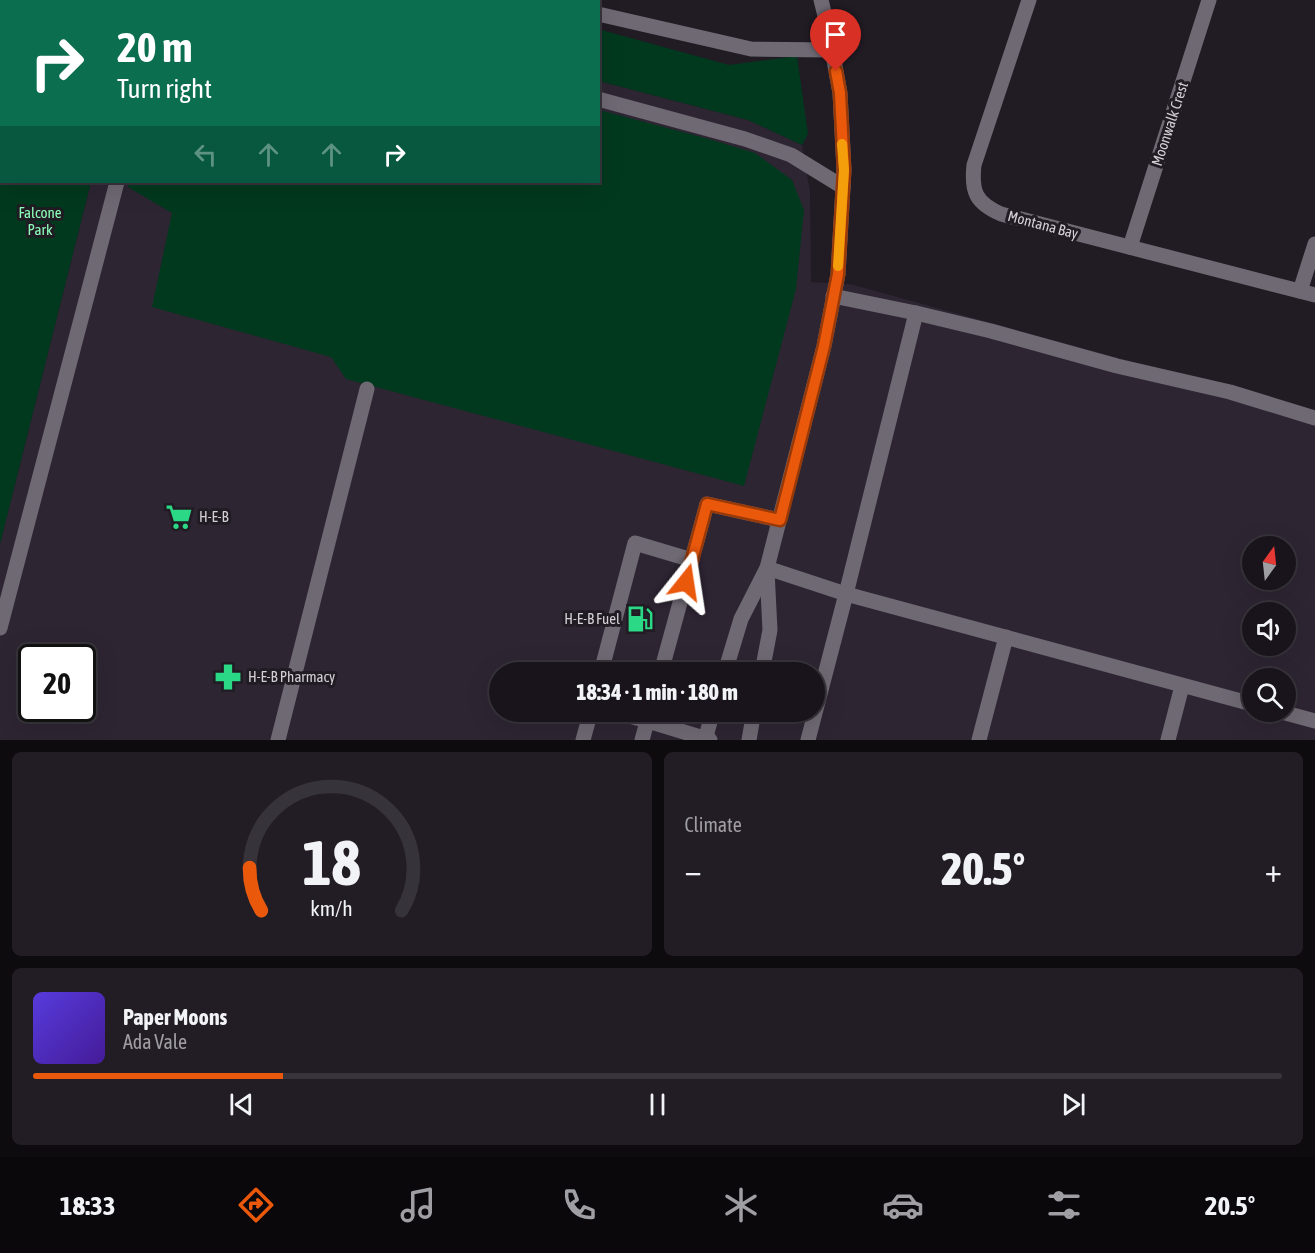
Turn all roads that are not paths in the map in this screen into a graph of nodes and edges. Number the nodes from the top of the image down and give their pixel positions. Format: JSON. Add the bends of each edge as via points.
{"nodes":[{"id":1,"x":821,"y":0,"type":"edge"},
{"id":2,"x":1029,"y":0,"type":"edge"},
{"id":3,"x":1209,"y":0,"type":"edge"},
{"id":4,"x":600,"y":14,"type":"edge"},
{"id":5,"x":832,"y":50,"type":"junction"},
{"id":6,"x":600,"y":100,"type":"edge"},
{"id":7,"x":117,"y":183,"type":"edge"},
{"id":8,"x":843,"y":187,"type":"junction"},
{"id":9,"x":1315,"y":244,"type":"edge"},
{"id":10,"x":1130,"y":247,"type":"junction"},
{"id":11,"x":1308,"y":293,"type":"edge"},
{"id":12,"x":833,"y":296,"type":"junction"},
{"id":13,"x":916,"y":313,"type":"junction"},
{"id":14,"x":367,"y":389,"type":"dead end"},
{"id":15,"x":1315,"y":418,"type":"edge"},
{"id":16,"x":780,"y":520,"type":"junction"},
{"id":17,"x":692,"y":560,"type":"junction"},
{"id":18,"x":767,"y":568,"type":"junction"},
{"id":19,"x":846,"y":594,"type":"junction"},
{"id":20,"x":0,"y":628,"type":"edge"},
{"id":21,"x":1006,"y":637,"type":"junction"},
{"id":22,"x":604,"y":662,"type":"edge"},
{"id":23,"x":664,"y":662,"type":"edge"},
{"id":24,"x":728,"y":662,"type":"edge"},
{"id":25,"x":764,"y":662,"type":"edge"},
{"id":26,"x":1182,"y":686,"type":"junction"},
{"id":27,"x":1242,"y":701,"type":"edge"},
{"id":28,"x":1296,"y":716,"type":"edge"},
{"id":29,"x":1315,"y":721,"type":"edge"},
{"id":30,"x":588,"y":722,"type":"edge"},
{"id":31,"x":647,"y":722,"type":"edge"},
{"id":32,"x":664,"y":722,"type":"edge"},
{"id":33,"x":711,"y":722,"type":"edge"},
{"id":34,"x":752,"y":722,"type":"edge"},
{"id":35,"x":707,"y":739,"type":"edge"},
{"id":36,"x":278,"y":740,"type":"edge"},
{"id":37,"x":583,"y":740,"type":"edge"},
{"id":38,"x":642,"y":740,"type":"edge"},
{"id":39,"x":749,"y":740,"type":"edge"},
{"id":40,"x":808,"y":740,"type":"edge"},
{"id":41,"x":979,"y":740,"type":"edge"},
{"id":42,"x":1168,"y":740,"type":"edge"}],
"edges":[{"from":1,"to":5,"type":"street"},
{"from":2,"to":10,"type":"street","name":"Montana Bay","via":[[974,165],[975,192],[980,202],[1001,214]]},
{"from":3,"to":10,"type":"street","name":"Moonwalk Crest"},
{"from":4,"to":5,"type":"street","via":[[751,49]]},
{"from":5,"to":8,"type":"street","via":[[840,93]]},
{"from":6,"to":8,"type":"street","via":[[791,155]]},
{"from":7,"to":20,"type":"street"},
{"from":8,"to":12,"type":"street"},
{"from":9,"to":11,"type":"street"},
{"from":10,"to":11,"type":"street","name":"Montana Bay"},
{"from":12,"to":13,"type":"street"},
{"from":12,"to":16,"type":"street"},
{"from":13,"to":15,"type":"street","via":[[1230,392]]},
{"from":13,"to":19,"type":"street"},
{"from":14,"to":36,"type":"street"},
{"from":16,"to":17,"type":"street","via":[[707,504]]},
{"from":16,"to":18,"type":"street"},
{"from":17,"to":22,"type":"street","via":[[635,543]]},
{"from":17,"to":23,"type":"street"},
{"from":18,"to":19,"type":"street"},
{"from":18,"to":24,"type":"street","via":[[741,619]]},
{"from":18,"to":25,"type":"street","via":[[770,630]]},
{"from":19,"to":21,"type":"street"},
{"from":19,"to":40,"type":"street"},
{"from":21,"to":26,"type":"street"},
{"from":21,"to":41,"type":"street"},
{"from":26,"to":27,"type":"street"},
{"from":26,"to":42,"type":"street"},
{"from":28,"to":29,"type":"street"},
{"from":30,"to":37,"type":"street"},
{"from":31,"to":38,"type":"street"},
{"from":32,"to":35,"type":"street"},
{"from":33,"to":35,"type":"street"},
{"from":34,"to":39,"type":"street"}]}
